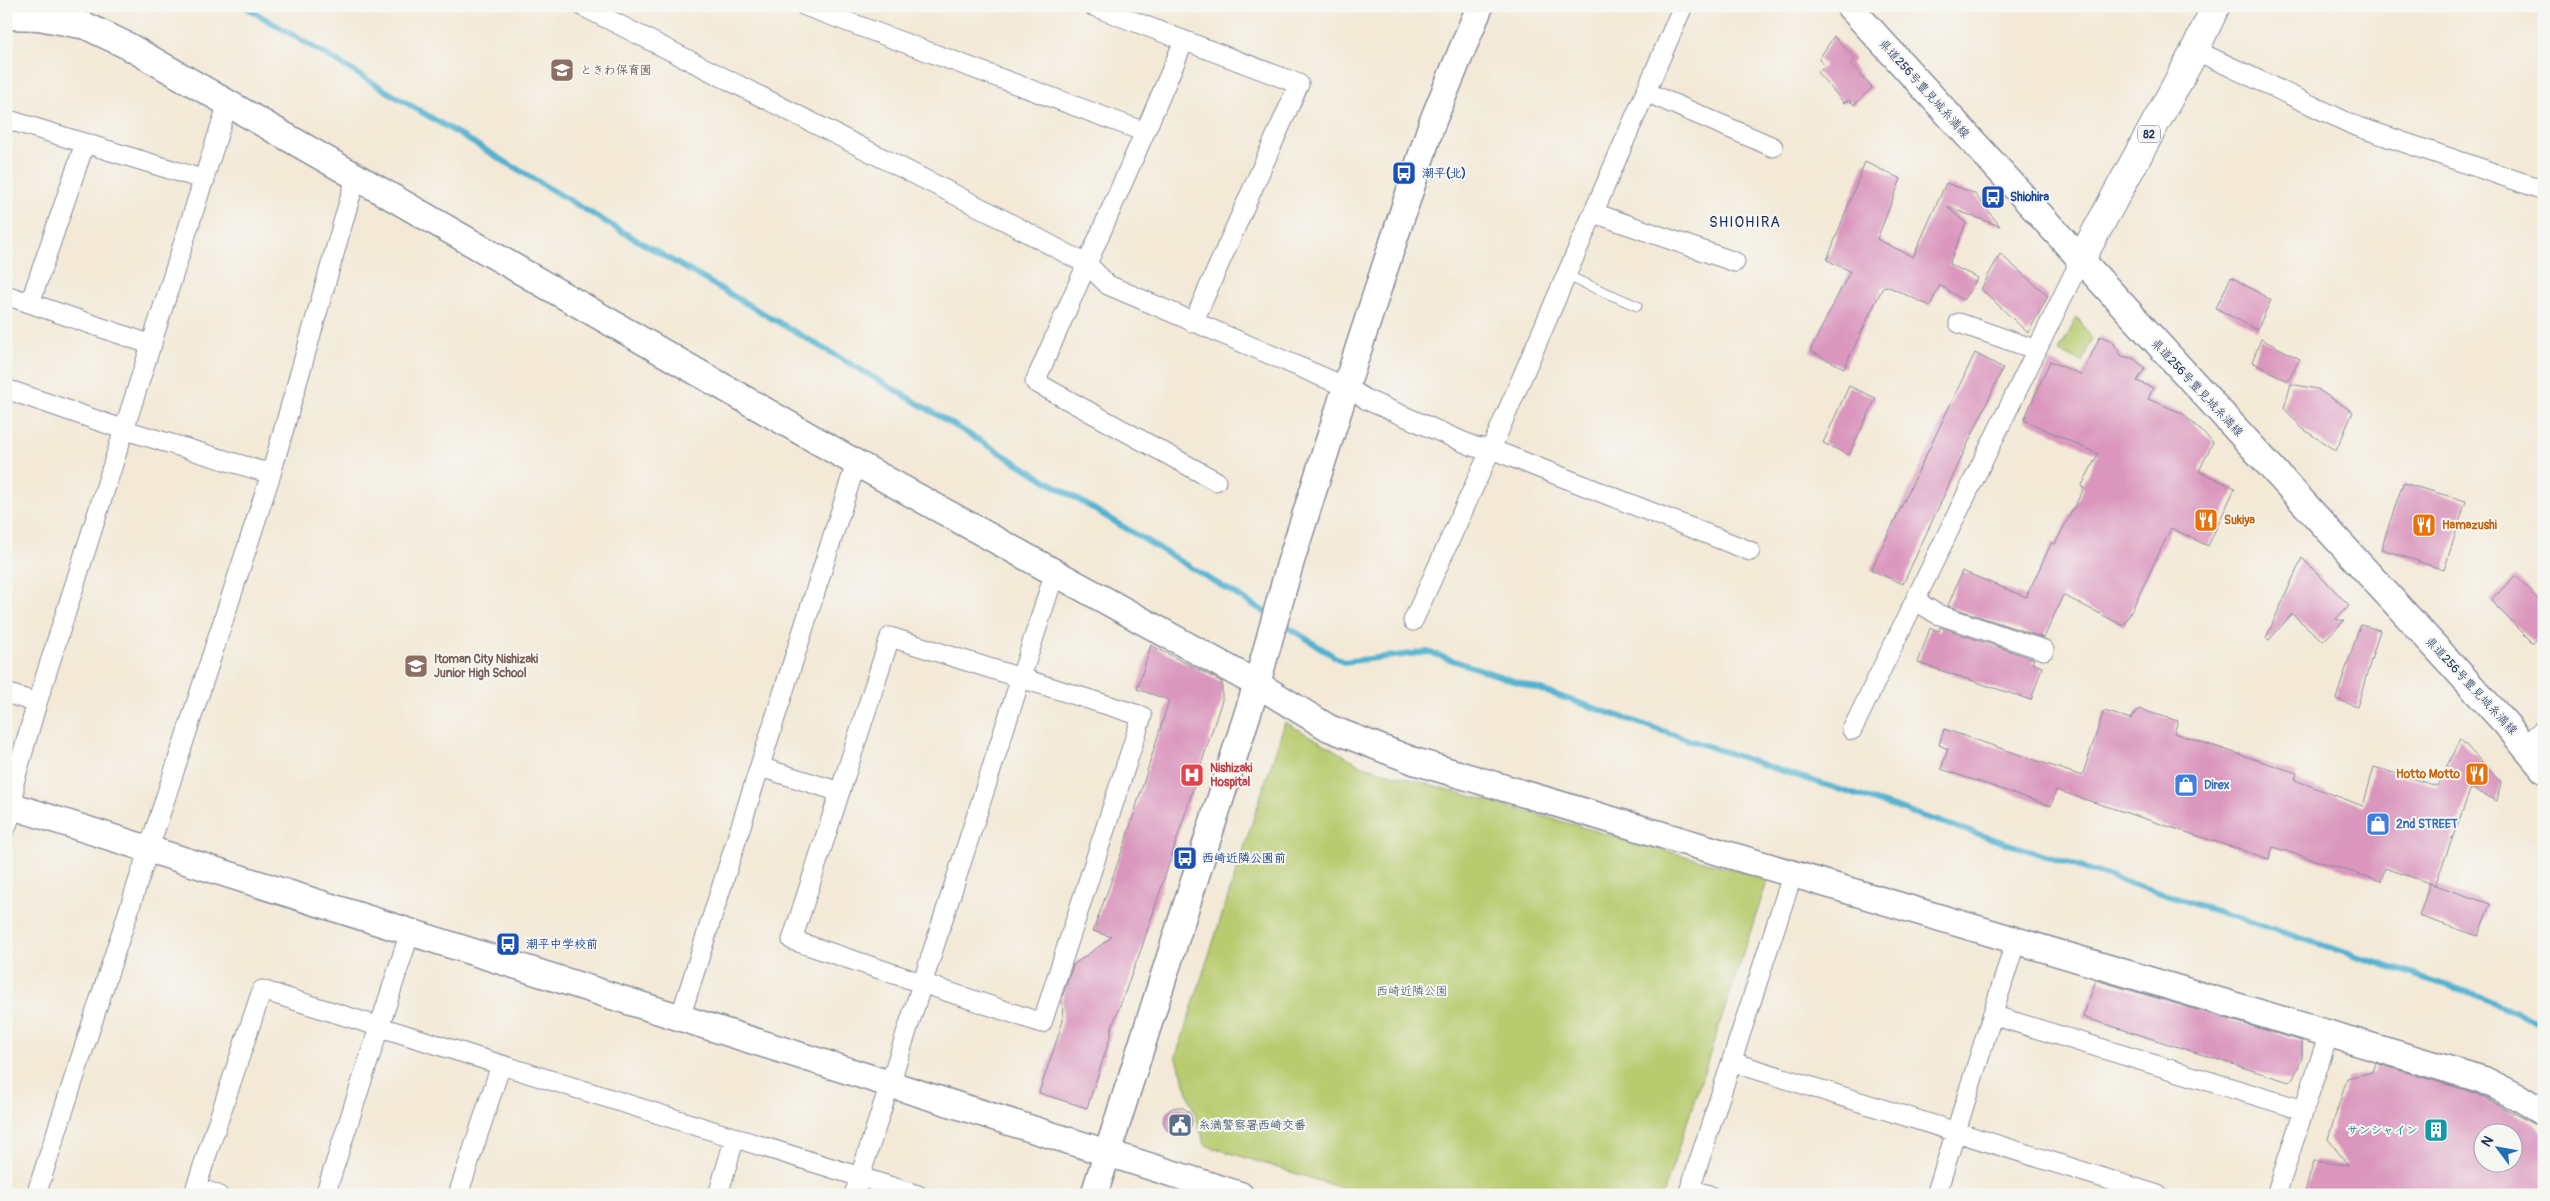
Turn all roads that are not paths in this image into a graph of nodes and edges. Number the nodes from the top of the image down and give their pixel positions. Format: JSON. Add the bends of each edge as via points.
{"nodes":[{"id":1,"x":582,"y":6,"type":"edge"},
{"id":2,"x":805,"y":6,"type":"edge"},
{"id":3,"x":1093,"y":6,"type":"edge"},
{"id":4,"x":1480,"y":6,"type":"edge"},
{"id":5,"x":1683,"y":6,"type":"edge"},
{"id":6,"x":1849,"y":6,"type":"edge"},
{"id":7,"x":2216,"y":6,"type":"edge"},
{"id":8,"x":6,"y":16,"type":"edge"},
{"id":9,"x":1184,"y":41,"type":"junction"},
{"id":10,"x":2195,"y":50,"type":"junction"},
{"id":11,"x":1646,"y":92,"type":"junction"},
{"id":12,"x":228,"y":103,"type":"junction"},
{"id":13,"x":6,"y":119,"type":"edge"},
{"id":14,"x":1145,"y":132,"type":"junction"},
{"id":15,"x":85,"y":143,"type":"junction"},
{"id":16,"x":1773,"y":147,"type":"dead end"},
{"id":17,"x":356,"y":177,"type":"junction"},
{"id":18,"x":204,"y":180,"type":"junction"},
{"id":19,"x":2544,"y":190,"type":"edge"},
{"id":20,"x":1594,"y":213,"type":"junction"},
{"id":21,"x":2080,"y":261,"type":"junction"},
{"id":22,"x":1735,"y":262,"type":"dead end"},
{"id":23,"x":1088,"y":265,"type":"junction"},
{"id":24,"x":1565,"y":275,"type":"junction"},
{"id":25,"x":6,"y":295,"type":"edge"},
{"id":26,"x":30,"y":303,"type":"junction"},
{"id":27,"x":1637,"y":306,"type":"dead end"},
{"id":28,"x":1193,"y":323,"type":"junction"},
{"id":29,"x":1959,"y":323,"type":"dead end"},
{"id":30,"x":152,"y":344,"type":"junction"},
{"id":31,"x":2037,"y":350,"type":"junction"},
{"id":32,"x":1346,"y":387,"type":"junction"},
{"id":33,"x":6,"y":389,"type":"edge"},
{"id":34,"x":125,"y":430,"type":"junction"},
{"id":35,"x":1491,"y":448,"type":"junction"},
{"id":36,"x":856,"y":463,"type":"junction"},
{"id":37,"x":271,"y":474,"type":"junction"},
{"id":38,"x":1216,"y":481,"type":"dead end"},
{"id":39,"x":1750,"y":551,"type":"dead end"},
{"id":40,"x":1055,"y":572,"type":"junction"},
{"id":41,"x":1916,"y":601,"type":"junction"},
{"id":42,"x":1413,"y":621,"type":"dead end"},
{"id":43,"x":2044,"y":650,"type":"dead end"},
{"id":44,"x":1020,"y":679,"type":"junction"},
{"id":45,"x":1256,"y":684,"type":"junction"},
{"id":46,"x":6,"y":693,"type":"edge"},
{"id":47,"x":37,"y":703,"type":"junction"},
{"id":48,"x":2544,"y":728,"type":"edge"},
{"id":49,"x":1852,"y":730,"type":"dead end"},
{"id":50,"x":2525,"y":746,"type":"junction"},
{"id":51,"x":760,"y":767,"type":"junction"},
{"id":52,"x":2544,"y":770,"type":"edge"},
{"id":53,"x":840,"y":792,"type":"junction"},
{"id":54,"x":9,"y":812,"type":"edge"},
{"id":55,"x":149,"y":849,"type":"junction"},
{"id":56,"x":1793,"y":873,"type":"junction"},
{"id":57,"x":410,"y":932,"type":"junction"},
{"id":58,"x":2016,"y":940,"type":"junction"},
{"id":59,"x":922,"y":983,"type":"junction"},
{"id":60,"x":1992,"y":1015,"type":"junction"},
{"id":61,"x":680,"y":1018,"type":"junction"},
{"id":62,"x":380,"y":1027,"type":"junction"},
{"id":63,"x":2329,"y":1033,"type":"junction"},
{"id":64,"x":1732,"y":1062,"type":"junction"},
{"id":65,"x":502,"y":1065,"type":"junction"},
{"id":66,"x":890,"y":1084,"type":"junction"},
{"id":67,"x":2303,"y":1110,"type":"junction"},
{"id":68,"x":2544,"y":1113,"type":"edge"},
{"id":69,"x":1956,"y":1133,"type":"junction"},
{"id":70,"x":735,"y":1137,"type":"junction"},
{"id":71,"x":1107,"y":1154,"type":"junction"},
{"id":72,"x":860,"y":1176,"type":"junction"},
{"id":73,"x":1689,"y":1192,"type":"edge"},
{"id":74,"x":36,"y":1195,"type":"edge"},
{"id":75,"x":218,"y":1195,"type":"edge"},
{"id":76,"x":325,"y":1195,"type":"edge"},
{"id":77,"x":458,"y":1195,"type":"edge"},
{"id":78,"x":718,"y":1195,"type":"edge"},
{"id":79,"x":854,"y":1195,"type":"edge"},
{"id":80,"x":918,"y":1195,"type":"edge"},
{"id":81,"x":1094,"y":1195,"type":"edge"},
{"id":82,"x":1240,"y":1195,"type":"edge"},
{"id":83,"x":1709,"y":1195,"type":"edge"},
{"id":84,"x":1936,"y":1195,"type":"edge"},
{"id":85,"x":2158,"y":1195,"type":"edge"},
{"id":86,"x":2276,"y":1195,"type":"edge"}],
"edges":[{"from":1,"to":23,"type":"street"},
{"from":2,"to":14,"type":"street"},
{"from":3,"to":9,"type":"street"},
{"from":4,"to":32,"type":"street","via":[[1432,123]]},
{"from":5,"to":11,"type":"street"},
{"from":6,"to":21,"type":"street","name":"県道256号豊見城糸満線"},
{"from":7,"to":10,"type":"main road","number":"82"},
{"from":8,"to":12,"type":"street","via":[[39,17],[86,26]]},
{"from":9,"to":14,"type":"street"},
{"from":9,"to":28,"type":"street","via":[[1299,84]]},
{"from":10,"to":19,"type":"street","via":[[2353,125]]},
{"from":10,"to":21,"type":"main road","number":"82"},
{"from":11,"to":16,"type":"street"},
{"from":11,"to":20,"type":"street"},
{"from":12,"to":17,"type":"street"},
{"from":12,"to":18,"type":"street"},
{"from":13,"to":15,"type":"street"},
{"from":14,"to":23,"type":"street"},
{"from":15,"to":18,"type":"street"},
{"from":15,"to":26,"type":"street"},
{"from":17,"to":36,"type":"street"},
{"from":17,"to":37,"type":"street"},
{"from":18,"to":30,"type":"street"},
{"from":20,"to":22,"type":"street"},
{"from":20,"to":24,"type":"street"},
{"from":21,"to":31,"type":"street"},
{"from":21,"to":50,"type":"street","name":"県道256号豊見城糸満線"},
{"from":23,"to":28,"type":"street","via":[[1108,285]]},
{"from":23,"to":38,"type":"street","via":[[1036,382]]},
{"from":24,"to":27,"type":"lane"},
{"from":24,"to":35,"type":"street"},
{"from":25,"to":26,"type":"street"},
{"from":26,"to":30,"type":"street"},
{"from":28,"to":32,"type":"street"},
{"from":29,"to":31,"type":"street"},
{"from":30,"to":34,"type":"street"},
{"from":31,"to":41,"type":"street"},
{"from":32,"to":35,"type":"street","via":[[1367,400],[1475,447]]},
{"from":32,"to":45,"type":"street"},
{"from":33,"to":34,"type":"street"},
{"from":34,"to":37,"type":"street"},
{"from":34,"to":47,"type":"street"},
{"from":35,"to":39,"type":"street"},
{"from":35,"to":42,"type":"street"},
{"from":36,"to":40,"type":"street"},
{"from":36,"to":51,"type":"street"},
{"from":37,"to":55,"type":"street"},
{"from":40,"to":44,"type":"street"},
{"from":40,"to":45,"type":"street"},
{"from":41,"to":43,"type":"street","via":[[1937,614]]},
{"from":41,"to":49,"type":"street"},
{"from":44,"to":53,"type":"street","via":[[890,637]]},
{"from":44,"to":59,"type":"street"},
{"from":44,"to":59,"type":"street","via":[[1142,716],[1042,1022]]},
{"from":45,"to":56,"type":"street","via":[[1329,728],[1414,761]]},
{"from":45,"to":71,"type":"street"},
{"from":46,"to":47,"type":"street"},
{"from":47,"to":54,"type":"street"},
{"from":48,"to":50,"type":"street"},
{"from":50,"to":52,"type":"street","name":"県道256号豊見城糸満線"},
{"from":51,"to":53,"type":"street"},
{"from":51,"to":61,"type":"street"},
{"from":53,"to":59,"type":"street","via":[[792,940]]},
{"from":54,"to":55,"type":"street"},
{"from":55,"to":57,"type":"street"},
{"from":55,"to":74,"type":"street"},
{"from":56,"to":58,"type":"street"},
{"from":56,"to":64,"type":"street"},
{"from":57,"to":61,"type":"street"},
{"from":57,"to":62,"type":"street"},
{"from":58,"to":60,"type":"street"},
{"from":58,"to":63,"type":"street"},
{"from":59,"to":66,"type":"street"},
{"from":60,"to":67,"type":"street"},
{"from":60,"to":69,"type":"street"},
{"from":61,"to":66,"type":"street"},
{"from":62,"to":65,"type":"street"},
{"from":62,"to":75,"type":"street","via":[[262,990],[196,1187]]},
{"from":62,"to":76,"type":"street"},
{"from":63,"to":67,"type":"street"},
{"from":63,"to":68,"type":"street","via":[[2484,1080]]},
{"from":64,"to":69,"type":"street"},
{"from":64,"to":73,"type":"street"},
{"from":65,"to":70,"type":"street"},
{"from":65,"to":77,"type":"street"},
{"from":66,"to":71,"type":"street"},
{"from":66,"to":72,"type":"street"},
{"from":67,"to":86,"type":"street"},
{"from":69,"to":84,"type":"street"},
{"from":69,"to":85,"type":"street"},
{"from":70,"to":72,"type":"street"},
{"from":70,"to":78,"type":"street"},
{"from":71,"to":81,"type":"street"},
{"from":71,"to":82,"type":"street"},
{"from":72,"to":79,"type":"street"},
{"from":72,"to":80,"type":"street"},
{"from":73,"to":83,"type":"street"}]}
